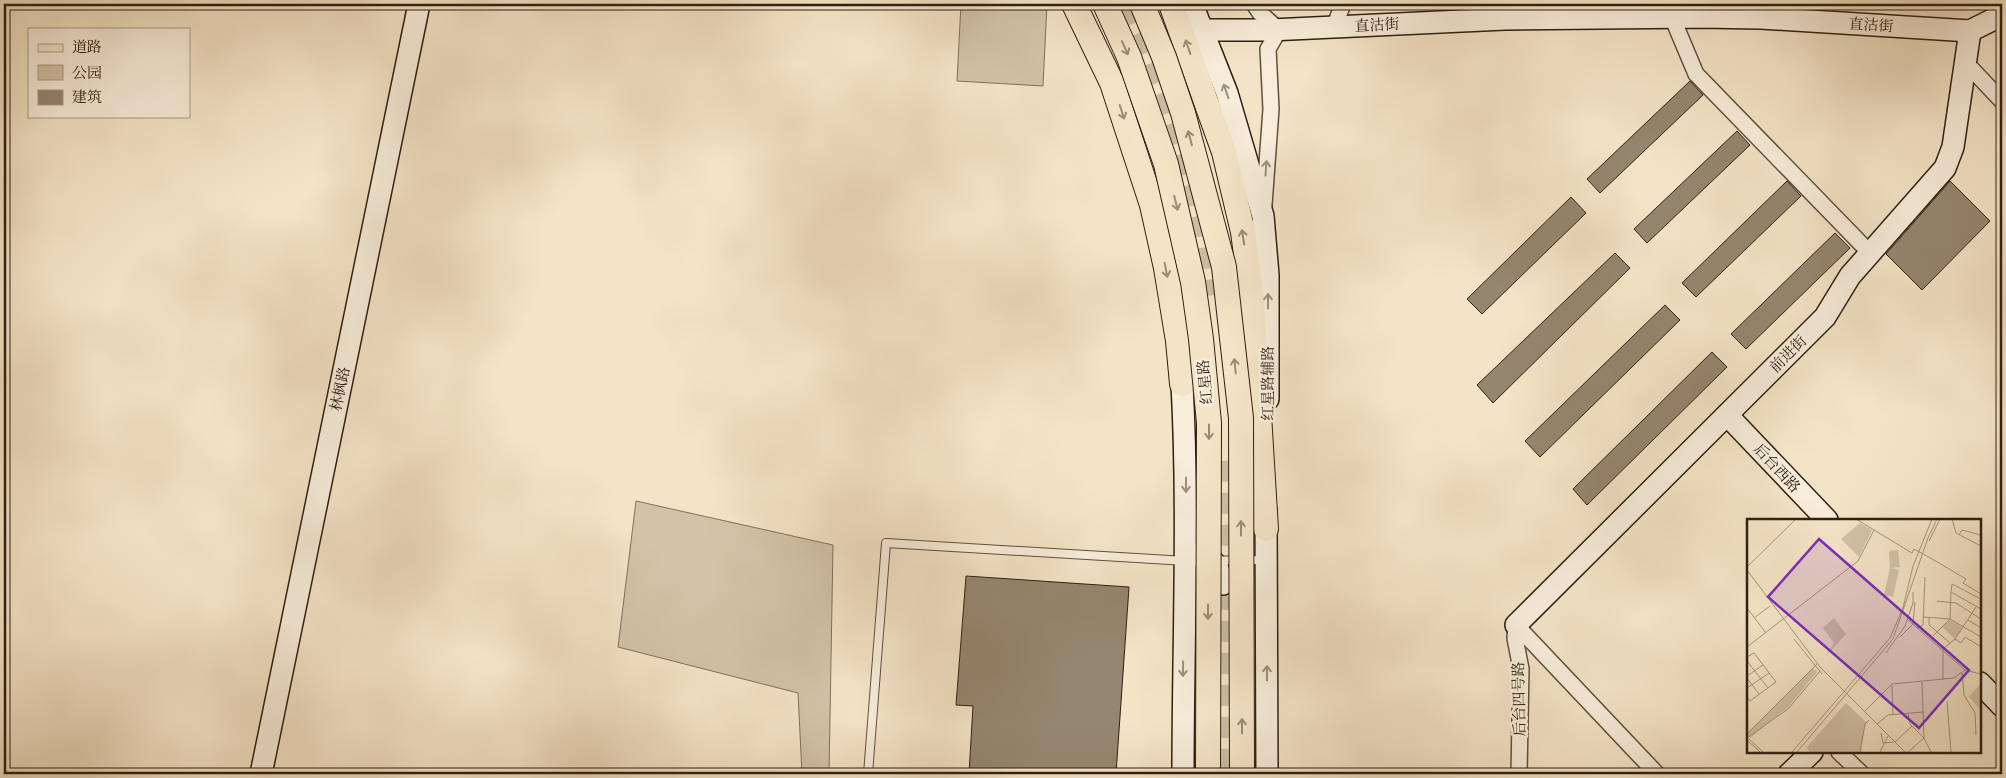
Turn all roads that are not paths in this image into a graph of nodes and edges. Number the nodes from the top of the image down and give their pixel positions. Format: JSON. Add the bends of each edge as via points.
{"nodes":[{"id":1,"x":419,"y":4,"type":"edge"},
{"id":2,"x":1074,"y":4,"type":"edge"},
{"id":3,"x":1105,"y":4,"type":"edge"},
{"id":4,"x":1142,"y":4,"type":"edge"},
{"id":5,"x":1171,"y":4,"type":"edge"},
{"id":6,"x":1192,"y":4,"type":"edge"},
{"id":7,"x":1254,"y":4,"type":"edge"},
{"id":8,"x":1343,"y":4,"type":"edge"},
{"id":9,"x":1673,"y":10,"type":"edge"},
{"id":10,"x":1505,"y":11,"type":"edge"},
{"id":11,"x":2002,"y":15,"type":"edge"},
{"id":12,"x":1334,"y":27,"type":"junction"},
{"id":13,"x":1202,"y":30,"type":"junction"},
{"id":14,"x":1279,"y":30,"type":"junction"},
{"id":15,"x":1970,"y":31,"type":"junction"},
{"id":16,"x":1966,"y":63,"type":"junction"},
{"id":17,"x":2002,"y":101,"type":"edge"},
{"id":18,"x":1263,"y":216,"type":"junction"},
{"id":19,"x":1870,"y":253,"type":"junction"},
{"id":20,"x":1182,"y":384,"type":"joint"},
{"id":21,"x":1727,"y":415,"type":"junction"},
{"id":22,"x":1186,"y":515,"type":"junction"},
{"id":23,"x":1826,"y":519,"type":"edge"},
{"id":24,"x":1266,"y":529,"type":"junction"},
{"id":25,"x":1266,"y":560,"type":"junction"},
{"id":26,"x":1186,"y":561,"type":"junction"},
{"id":27,"x":1214,"y":561,"type":"junction"},
{"id":28,"x":1223,"y":584,"type":"dead end"},
{"id":29,"x":1516,"y":625,"type":"junction"},
{"id":30,"x":1981,"y":683,"type":"edge"},
{"id":31,"x":2002,"y":706,"type":"edge"},
{"id":32,"x":1811,"y":753,"type":"edge"},
{"id":33,"x":1840,"y":753,"type":"edge"},
{"id":34,"x":261,"y":774,"type":"edge"},
{"id":35,"x":868,"y":774,"type":"edge"},
{"id":36,"x":1183,"y":774,"type":"edge"},
{"id":37,"x":1208,"y":774,"type":"edge"},
{"id":38,"x":1242,"y":774,"type":"edge"},
{"id":39,"x":1267,"y":774,"type":"edge"},
{"id":40,"x":1519,"y":774,"type":"edge"},
{"id":41,"x":1657,"y":774,"type":"edge"},
{"id":42,"x":1789,"y":774,"type":"edge"},
{"id":43,"x":1862,"y":774,"type":"edge"}],
"edges":[{"from":1,"to":34,"type":"street","name":"林枫路"},
{"from":2,"to":20,"type":"main road","one_way":true,"via":[[1112,83],[1152,205],[1166,268]]},
{"from":3,"to":37,"type":"main road","name":"红星路","one_way":true,"bridge":true,"via":[[1129,57],[1166,164],[1193,282],[1201,339],[1209,423]]},
{"from":38,"to":4,"type":"main road","name":"红星路","one_way":true,"bridge":true,"via":[[1241,418],[1224,267],[1183,113]]},
{"from":24,"to":5,"type":"main road","one_way":true,"via":[[1252,300],[1243,232],[1224,152]]},
{"from":6,"to":13,"type":"street","name":"红星路辅路"},
{"from":7,"to":14,"type":"street"},
{"from":8,"to":12,"type":"street"},
{"from":9,"to":10,"type":"street","name":"直沽街"},
{"from":9,"to":15,"type":"street","name":"直沽街"},
{"from":9,"to":19,"type":"street","via":[[1696,74]]},
{"from":10,"to":12,"type":"street","name":"直沽街"},
{"from":11,"to":15,"type":"street"},
{"from":12,"to":14,"type":"street","name":"直沽街"},
{"from":13,"to":14,"type":"street","name":"直沽街"},
{"from":18,"to":13,"type":"street","name":"红星路辅路","one_way":true,"via":[[1227,93]]},
{"from":18,"to":14,"type":"street","one_way":true,"via":[[1271,109],[1268,50]]},
{"from":15,"to":16,"type":"street","name":"前进街"},
{"from":16,"to":17,"type":"street"},
{"from":16,"to":19,"type":"street","name":"前进街","via":[[1953,147],[1945,168]]},
{"from":24,"to":18,"type":"street","name":"红星路辅路","one_way":true,"via":[[1268,275]]},
{"from":19,"to":21,"type":"street","name":"前进街","via":[[1850,276],[1825,317]]},
{"from":20,"to":22,"type":"street","one_way":true},
{"from":21,"to":23,"type":"street","name":"后台西路"},
{"from":21,"to":29,"type":"street","name":"前进街"},
{"from":22,"to":26,"type":"street"},
{"from":22,"to":27,"type":"street","via":[[1196,542]]},
{"from":24,"to":25,"type":"street","name":"红星路辅路"},
{"from":25,"to":27,"type":"lane"},
{"from":39,"to":25,"type":"street","name":"红星路辅路","one_way":true},
{"from":26,"to":27,"type":"lane"},
{"from":26,"to":35,"type":"lane","via":[[886,543]]},
{"from":26,"to":36,"type":"street","one_way":true},
{"from":27,"to":28,"type":"street"},
{"from":29,"to":40,"type":"street","name":"后台四号路","via":[[1521,669]]},
{"from":29,"to":41,"type":"street"},
{"from":30,"to":31,"type":"street"},
{"from":32,"to":42,"type":"street"},
{"from":33,"to":43,"type":"street"}]}
